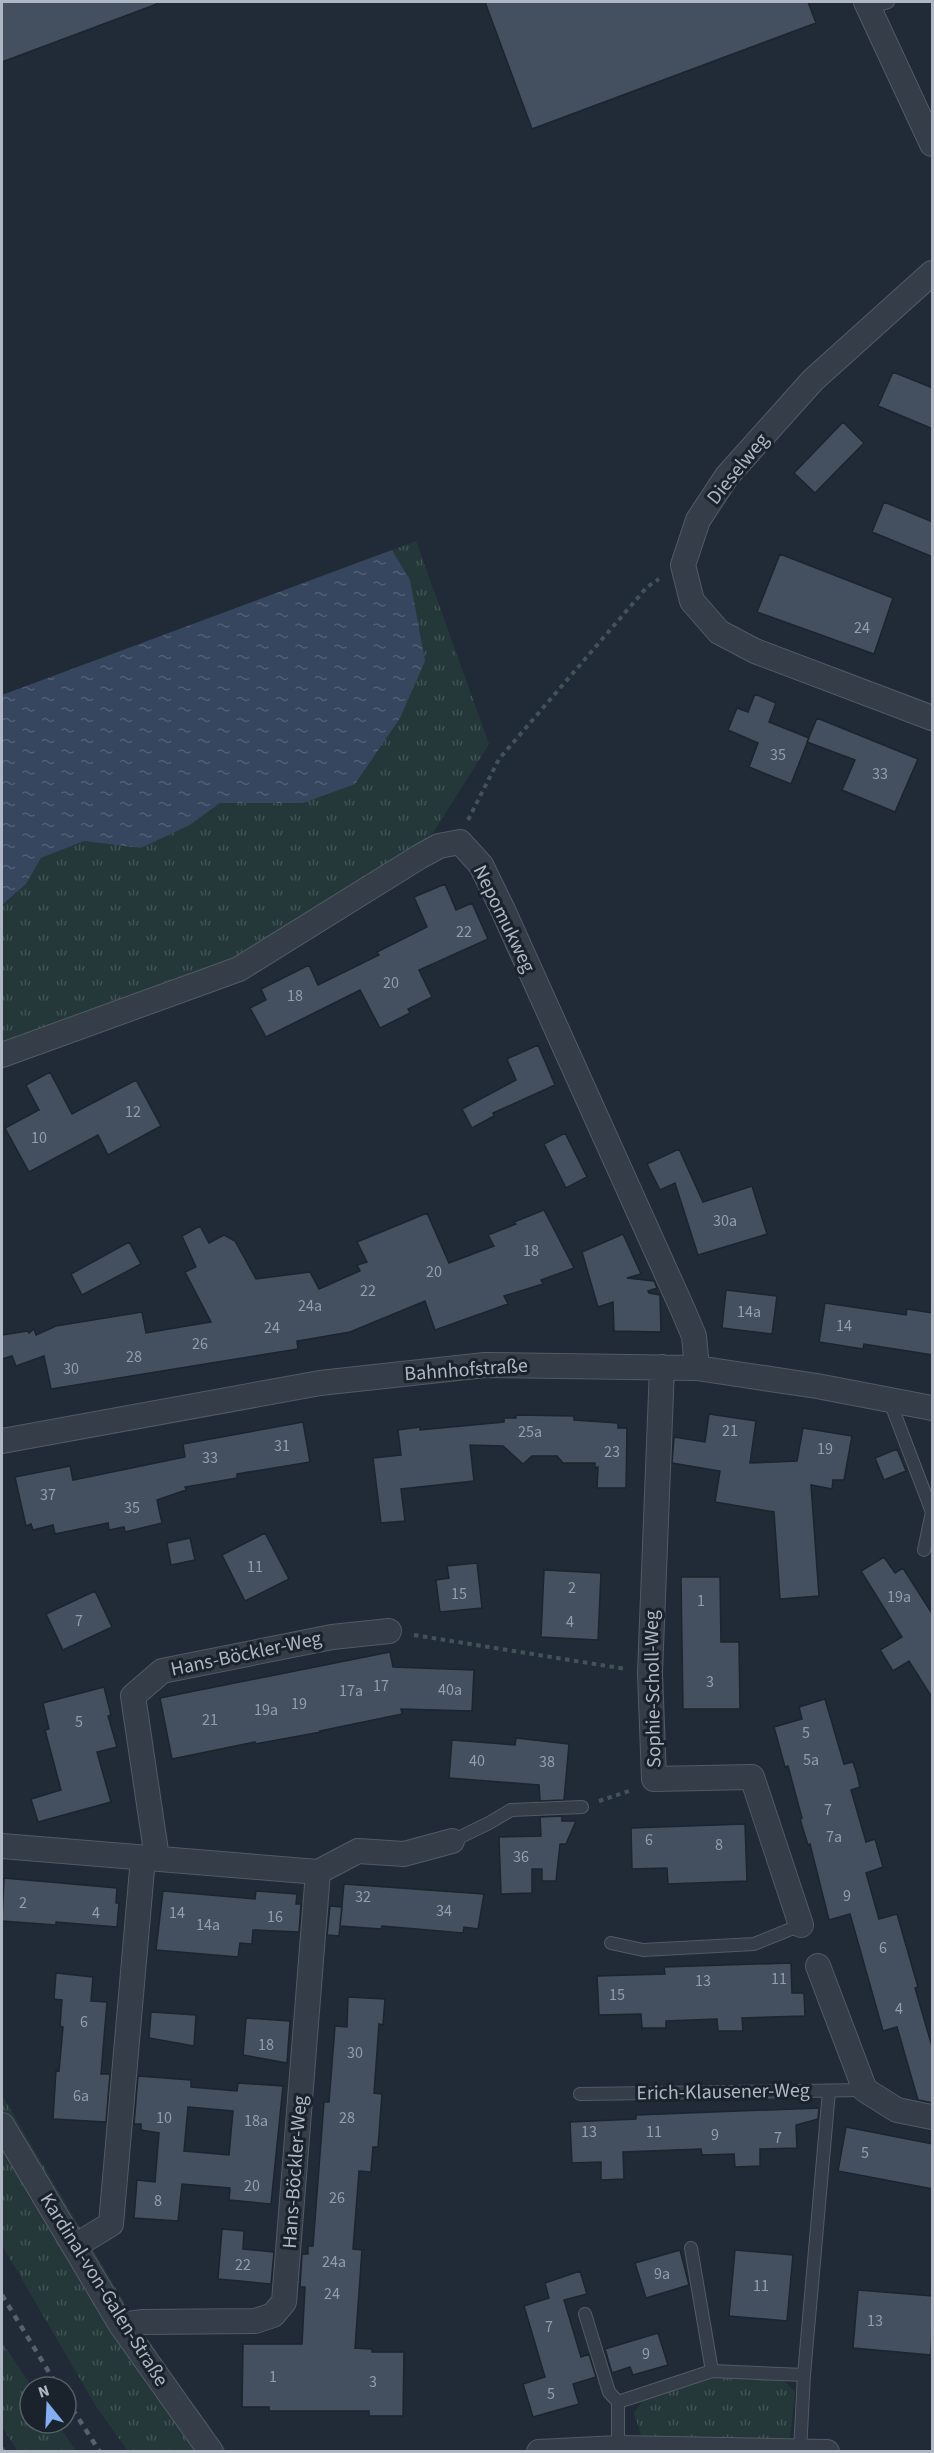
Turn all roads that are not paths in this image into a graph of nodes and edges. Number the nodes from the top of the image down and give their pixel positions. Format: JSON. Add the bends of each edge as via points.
{"nodes":[{"id":1,"x":874,"y":4,"type":"edge"},
{"id":2,"x":933,"y":144,"type":"edge"},
{"id":3,"x":933,"y":273,"type":"edge"},
{"id":4,"x":933,"y":718,"type":"edge"},
{"id":5,"x":2,"y":1055,"type":"edge"},
{"id":6,"x":662,"y":1367,"type":"junction"},
{"id":7,"x":697,"y":1368,"type":"junction"},
{"id":8,"x":889,"y":1399,"type":"junction"},
{"id":9,"x":933,"y":1408,"type":"edge"},
{"id":10,"x":2,"y":1441,"type":"edge"},
{"id":11,"x":924,"y":1550,"type":"dead end"},
{"id":12,"x":389,"y":1631,"type":"road end"},
{"id":13,"x":582,"y":1807,"type":"road end"},
{"id":14,"x":452,"y":1841,"type":"joint"},
{"id":15,"x":2,"y":1846,"type":"edge"},
{"id":16,"x":150,"y":1858,"type":"junction"},
{"id":17,"x":318,"y":1872,"type":"junction"},
{"id":18,"x":801,"y":1925,"type":"joint"},
{"id":19,"x":611,"y":1943,"type":"dead end"},
{"id":20,"x":818,"y":1966,"type":"dead end"},
{"id":21,"x":865,"y":2090,"type":"junction"},
{"id":22,"x":829,"y":2091,"type":"junction"},
{"id":23,"x":580,"y":2094,"type":"dead end"},
{"id":24,"x":933,"y":2117,"type":"edge"},
{"id":25,"x":2,"y":2125,"type":"edge"},
{"id":26,"x":75,"y":2246,"type":"junction"},
{"id":27,"x":691,"y":2248,"type":"dead end"},
{"id":28,"x":585,"y":2314,"type":"dead end"},
{"id":29,"x":121,"y":2325,"type":"junction"},
{"id":30,"x":711,"y":2371,"type":"junction"},
{"id":31,"x":804,"y":2375,"type":"junction"},
{"id":32,"x":618,"y":2402,"type":"junction"},
{"id":33,"x":618,"y":2448,"type":"junction"},
{"id":34,"x":211,"y":2451,"type":"edge"},
{"id":35,"x":543,"y":2451,"type":"edge"},
{"id":36,"x":717,"y":2451,"type":"edge"},
{"id":37,"x":800,"y":2451,"type":"edge"},
{"id":38,"x":827,"y":2451,"type":"edge"}],
"edges":[{"from":1,"to":2,"type":"street"},
{"from":3,"to":4,"type":"street","name":"Dieselweg","via":[[813,380],[727,476],[698,520],[683,565],[692,601],[719,632],[755,651]]},
{"from":5,"to":7,"type":"street","name":"Nepomukweg","via":[[239,969],[419,857],[439,846],[460,842],[481,865],[503,910],[683,1310],[694,1336]]},
{"from":6,"to":7,"type":"street","name":"Bahnhofstraße"},
{"from":6,"to":10,"type":"street","name":"Bahnhofstraße","via":[[485,1365],[332,1382]]},
{"from":6,"to":18,"type":"street","name":"Sophie-Scholl-Weg","via":[[650,1673],[654,1779],[752,1777]]},
{"from":7,"to":8,"type":"street","name":"Bahnhofstraße"},
{"from":8,"to":9,"type":"street","name":"Bahnhofstraße"},
{"from":8,"to":11,"type":"lane","via":[[932,1512]]},
{"from":12,"to":16,"type":"street","name":"Hans-Böckler-Weg","via":[[332,1637],[162,1671],[133,1696]]},
{"from":13,"to":14,"type":"lane","via":[[511,1810]]},
{"from":14,"to":17,"type":"street","via":[[404,1854],[358,1851]]},
{"from":15,"to":16,"type":"street"},
{"from":16,"to":17,"type":"street"},
{"from":16,"to":26,"type":"street","name":"Hans-Böckler-Weg","via":[[111,2224]]},
{"from":17,"to":29,"type":"street","name":"Hans-Böckler-Weg","via":[[284,2302],[273,2315],[255,2321]]},
{"from":18,"to":19,"type":"lane","name":"Sophie-Scholl-Weg","via":[[754,1944],[643,1950]]},
{"from":20,"to":21,"type":"street"},
{"from":21,"to":22,"type":"lane","name":"Erich-Klausener-Weg"},
{"from":21,"to":24,"type":"street","via":[[897,2110]]},
{"from":22,"to":23,"type":"lane","name":"Erich-Klausener-Weg"},
{"from":22,"to":31,"type":"lane"},
{"from":25,"to":26,"type":"street","name":"Kardinal-von-Galen-Straße"},
{"from":26,"to":29,"type":"street","name":"Kardinal-von-Galen-Straße"},
{"from":27,"to":30,"type":"lane"},
{"from":28,"to":32,"type":"lane","via":[[609,2392]]},
{"from":29,"to":34,"type":"street","name":"Kardinal-von-Galen-Straße"},
{"from":30,"to":31,"type":"lane"},
{"from":30,"to":32,"type":"lane"},
{"from":31,"to":37,"type":"lane"},
{"from":32,"to":33,"type":"lane"},
{"from":33,"to":35,"type":"street"},
{"from":33,"to":36,"type":"street"},
{"from":36,"to":37,"type":"street"},
{"from":37,"to":38,"type":"street"}]}
